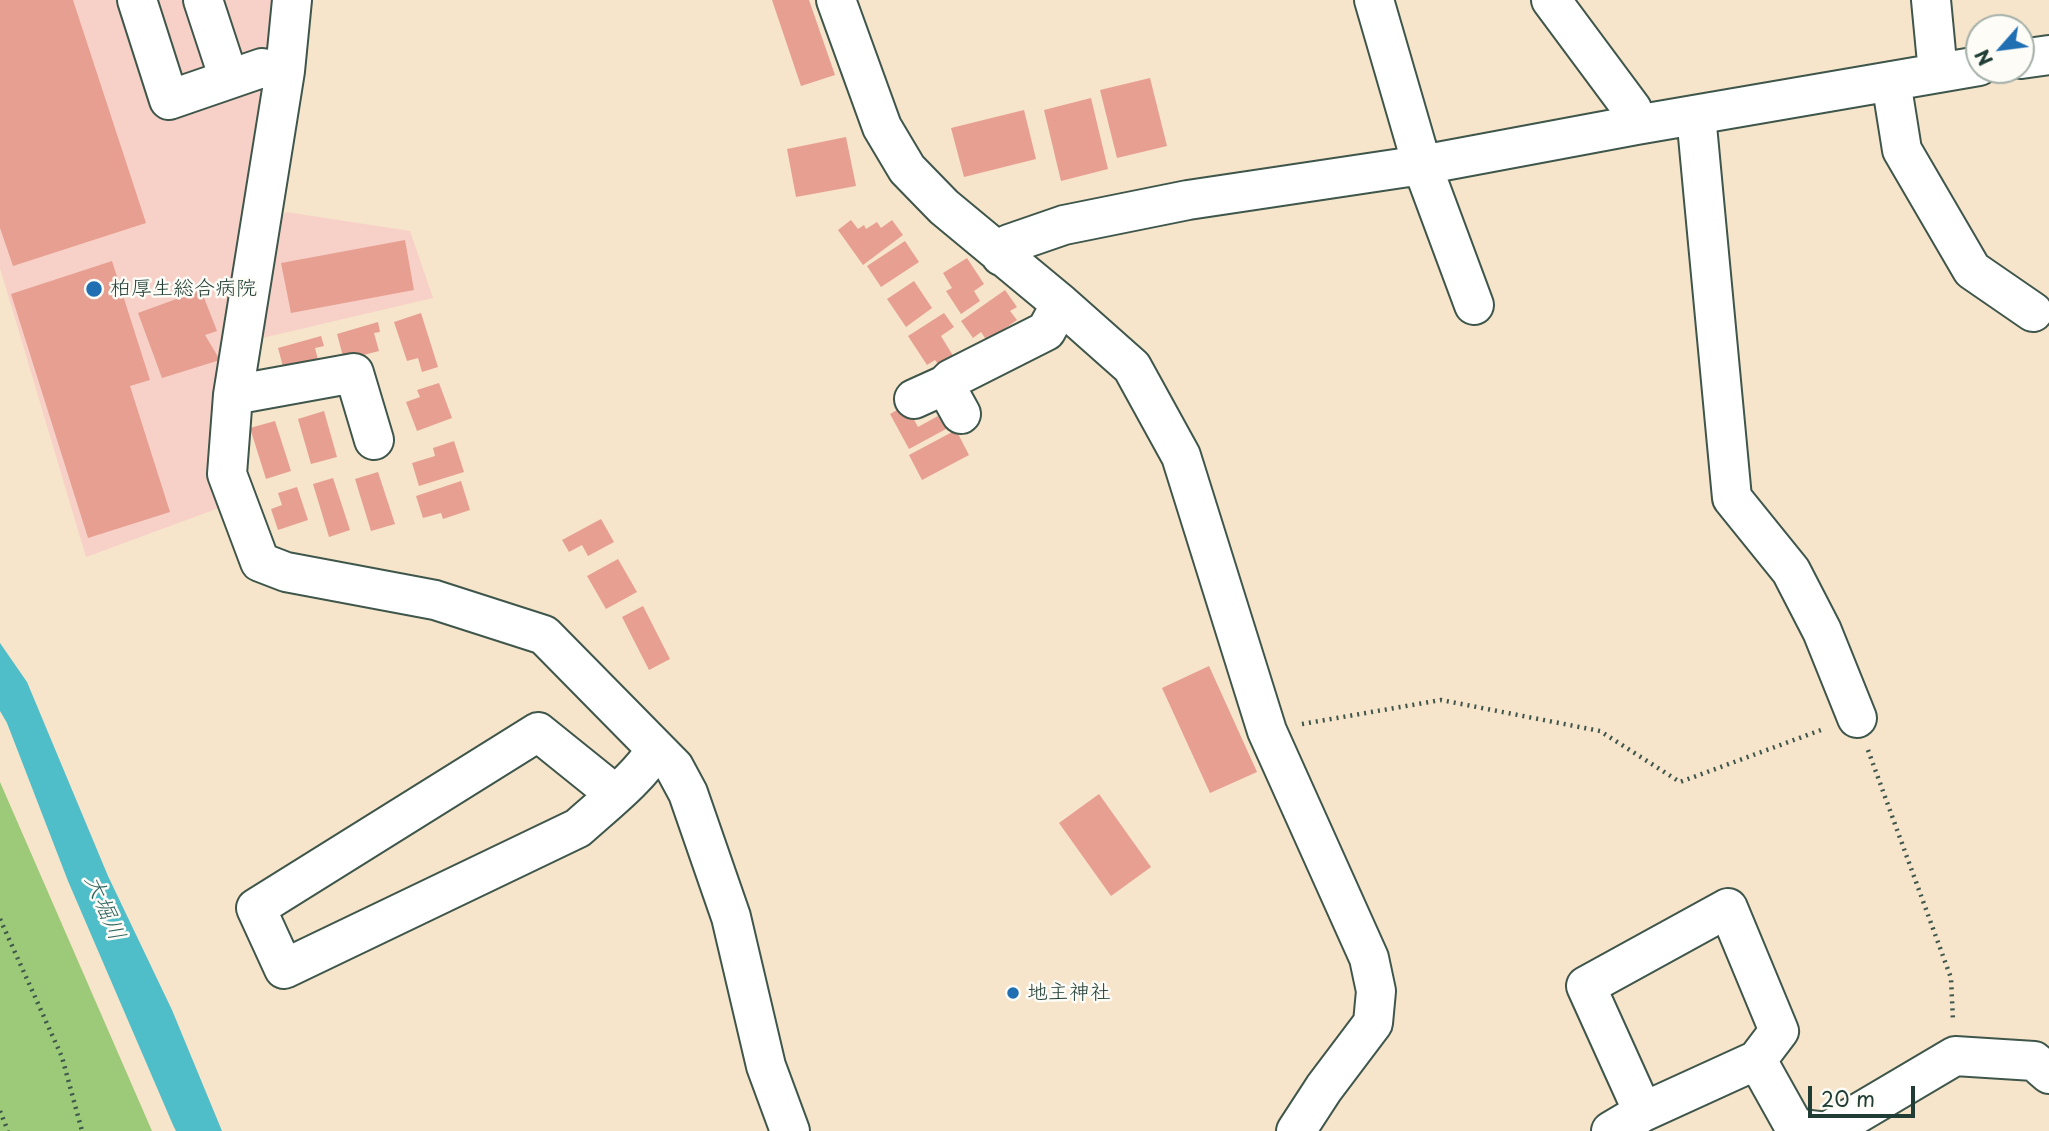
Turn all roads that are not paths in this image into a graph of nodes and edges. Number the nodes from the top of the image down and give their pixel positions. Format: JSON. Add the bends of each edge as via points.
{"nodes":[{"id":1,"x":136,"y":0,"type":"edge"},
{"id":2,"x":203,"y":0,"type":"edge"},
{"id":3,"x":292,"y":0,"type":"edge"},
{"id":4,"x":835,"y":0,"type":"edge"},
{"id":5,"x":1374,"y":0,"type":"edge"},
{"id":6,"x":1551,"y":0,"type":"edge"},
{"id":7,"x":1931,"y":0,"type":"edge"},
{"id":8,"x":1965,"y":68,"type":"edge"},
{"id":9,"x":285,"y":71,"type":"junction"},
{"id":10,"x":1938,"y":73,"type":"junction"},
{"id":11,"x":229,"y":79,"type":"junction"},
{"id":12,"x":1891,"y":81,"type":"junction"},
{"id":13,"x":1696,"y":115,"type":"junction"},
{"id":14,"x":1636,"y":125,"type":"junction"},
{"id":15,"x":1422,"y":165,"type":"junction"},
{"id":16,"x":1001,"y":256,"type":"junction"},
{"id":17,"x":1061,"y":304,"type":"junction"},
{"id":18,"x":1474,"y":305,"type":"dead end"},
{"id":19,"x":2033,"y":312,"type":"dead end"},
{"id":20,"x":233,"y":395,"type":"junction"},
{"id":21,"x":940,"y":399,"type":"dead end"},
{"id":22,"x":374,"y":440,"type":"dead end"},
{"id":23,"x":1857,"y":718,"type":"road end"},
{"id":24,"x":656,"y":750,"type":"junction"},
{"id":25,"x":615,"y":794,"type":"junction"},
{"id":26,"x":1757,"y":1060,"type":"junction"},
{"id":27,"x":2049,"y":1074,"type":"edge"},
{"id":28,"x":1627,"y":1122,"type":"edge"},
{"id":29,"x":790,"y":1131,"type":"edge"},
{"id":30,"x":1296,"y":1131,"type":"edge"},
{"id":31,"x":1820,"y":1131,"type":"edge"},
{"id":32,"x":1828,"y":1131,"type":"edge"}],
"edges":[{"from":1,"to":11,"type":"street","via":[[169,100]]},
{"from":2,"to":11,"type":"street"},
{"from":3,"to":9,"type":"street"},
{"from":4,"to":16,"type":"street","via":[[882,127],[907,169]]},
{"from":5,"to":15,"type":"street"},
{"from":6,"to":14,"type":"street","via":[[1632,109]]},
{"from":7,"to":10,"type":"street"},
{"from":8,"to":10,"type":"street"},
{"from":9,"to":11,"type":"street","via":[[262,68]]},
{"from":9,"to":20,"type":"street"},
{"from":10,"to":12,"type":"street"},
{"from":12,"to":13,"type":"street"},
{"from":12,"to":19,"type":"street","via":[[1902,150],[1972,270]]},
{"from":13,"to":14,"type":"street"},
{"from":13,"to":23,"type":"street","via":[[1732,498],[1791,571],[1822,631]]},
{"from":14,"to":15,"type":"street"},
{"from":15,"to":16,"type":"street","via":[[1188,200],[1064,225],[1009,244]]},
{"from":15,"to":18,"type":"street"},
{"from":16,"to":17,"type":"street"},
{"from":17,"to":21,"type":"street","via":[[1046,331],[951,379]]},
{"from":17,"to":30,"type":"street","via":[[1132,367],[1181,456],[1267,731],[1369,958],[1376,991],[1373,1023]]},
{"from":20,"to":22,"type":"street","via":[[354,373]]},
{"from":20,"to":24,"type":"street","via":[[227,474],[260,562],[286,572],[435,600],[544,635]]},
{"from":24,"to":25,"type":"street"},
{"from":24,"to":29,"type":"street","via":[[674,767],[688,793],[732,917],[766,1066]]},
{"from":25,"to":25,"type":"street","via":[[578,828],[284,969],[256,908],[538,732]]},
{"from":26,"to":28,"type":"street"},
{"from":26,"to":28,"type":"street","via":[[1779,1031],[1728,908],[1586,986]]},
{"from":26,"to":31,"type":"street","via":[[1795,1128]]},
{"from":27,"to":32,"type":"street","via":[[2034,1060],[1955,1056]]}]}
